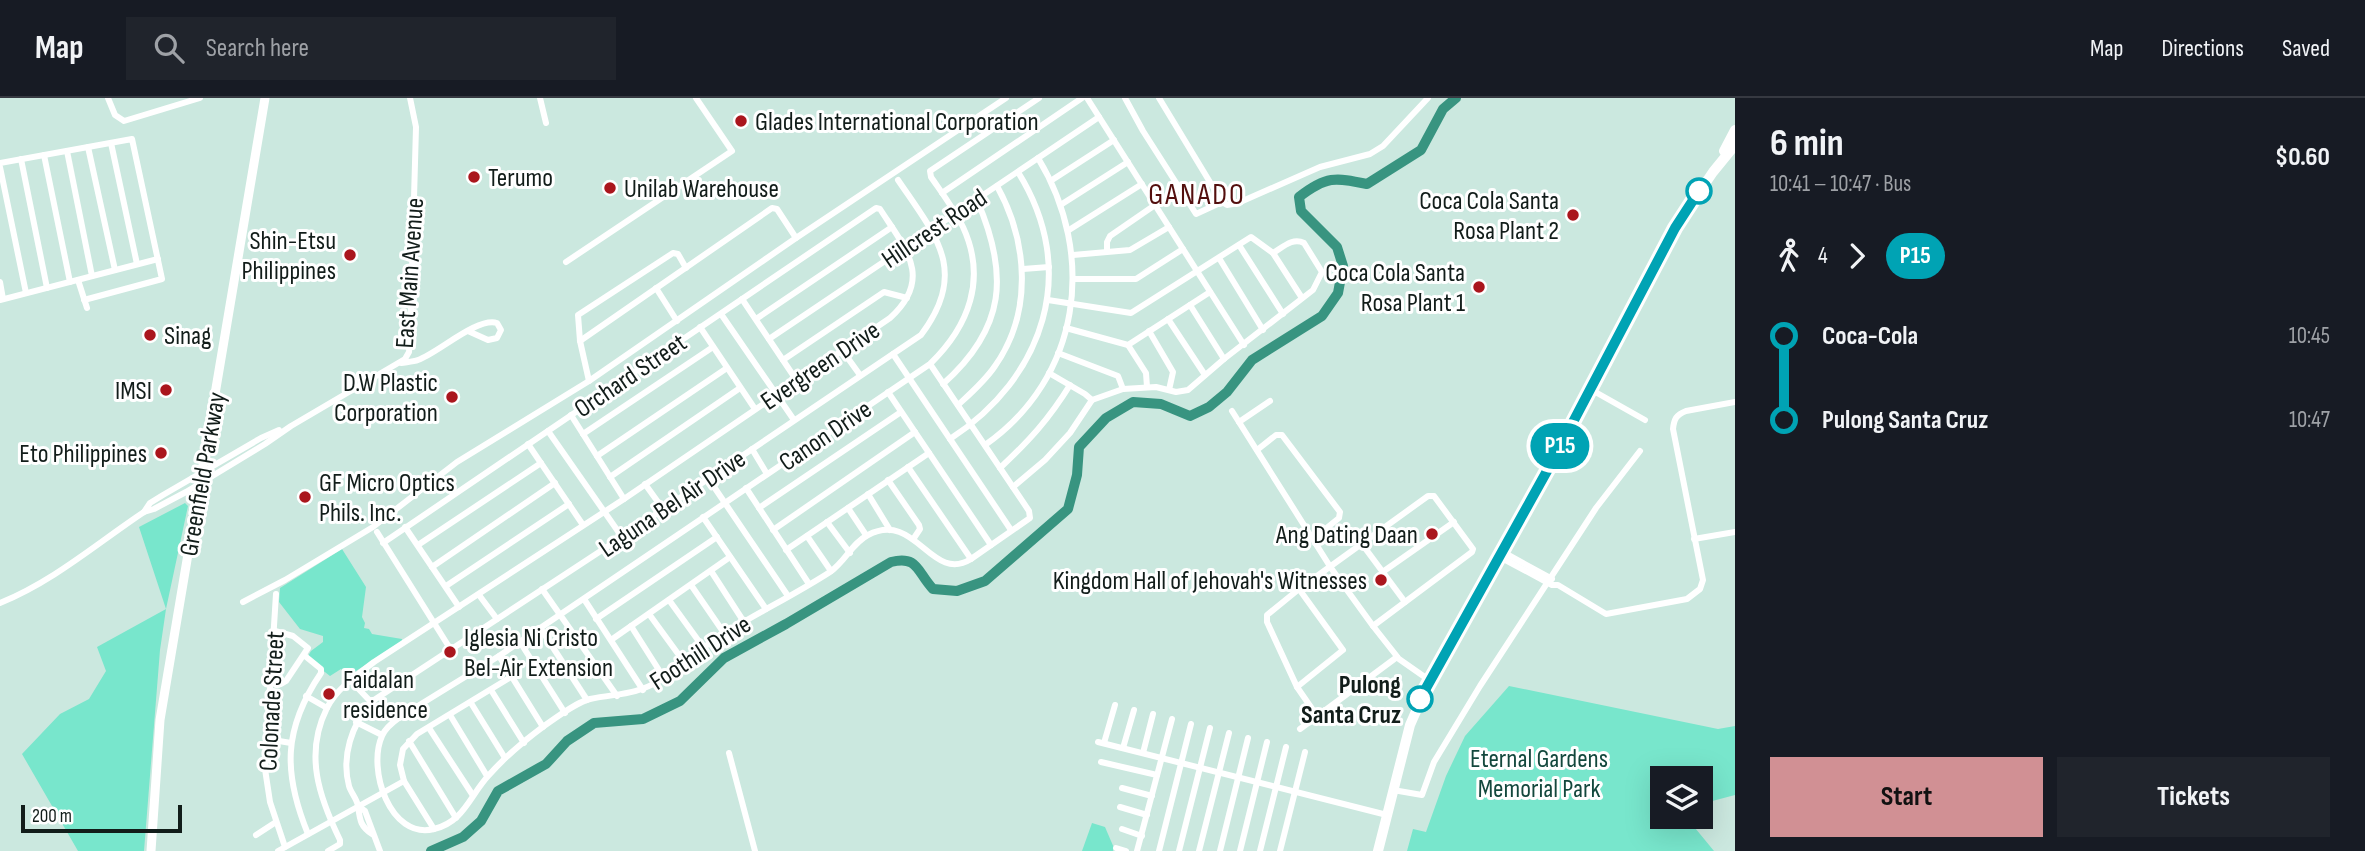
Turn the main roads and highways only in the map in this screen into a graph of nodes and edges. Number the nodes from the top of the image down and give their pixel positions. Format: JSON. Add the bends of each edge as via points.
{"nodes":[{"id":1,"x":265,"y":98,"type":"edge"},
{"id":2,"x":1735,"y":130,"type":"edge"},
{"id":3,"x":1735,"y":145,"type":"edge"},
{"id":4,"x":1713,"y":172,"type":"junction"},
{"id":5,"x":150,"y":851,"type":"edge"},
{"id":6,"x":1378,"y":851,"type":"edge"}],
"edges":[{"from":1,"to":5,"type":"main road","name":"Greenfield Parkway","via":[[160,720]]},
{"from":2,"to":4,"type":"main road"},
{"from":3,"to":4,"type":"main road"},
{"from":4,"to":6,"type":"main road","via":[[1675,228],[1431,678],[1410,724]]}]}
